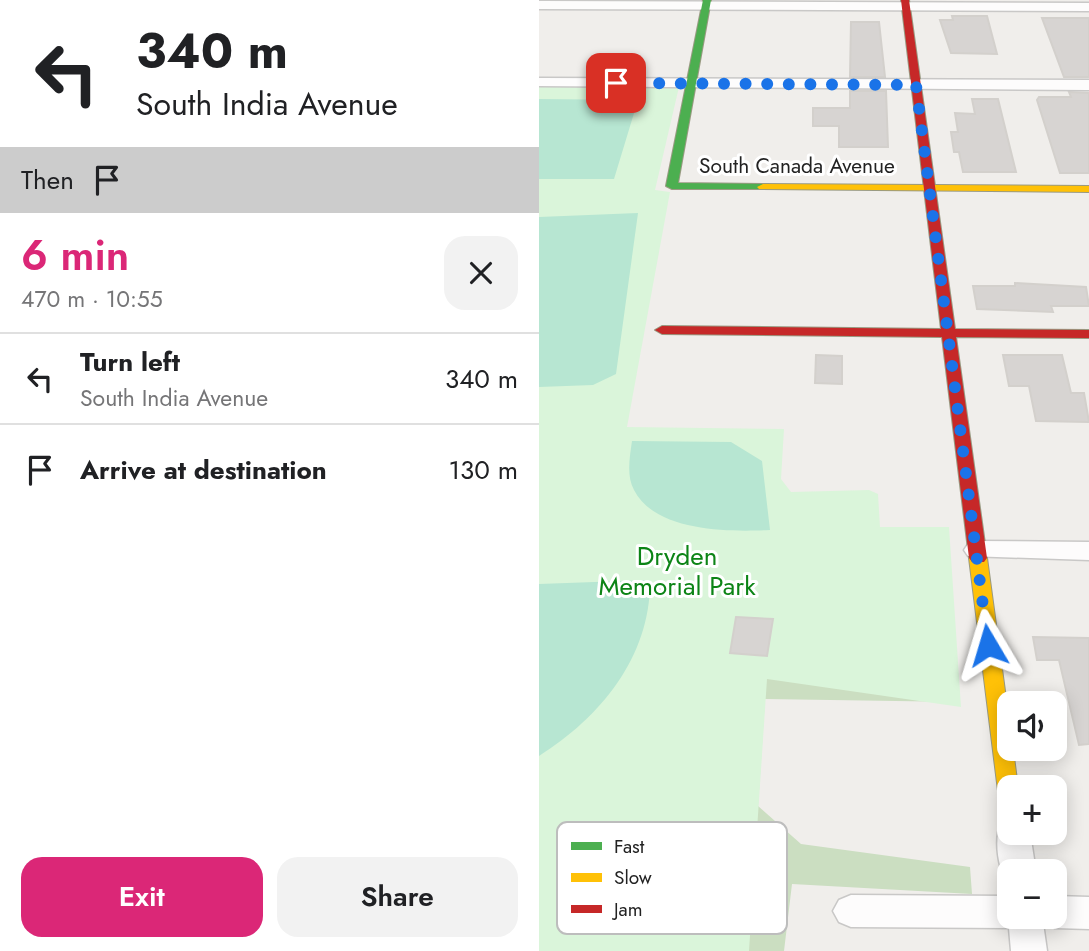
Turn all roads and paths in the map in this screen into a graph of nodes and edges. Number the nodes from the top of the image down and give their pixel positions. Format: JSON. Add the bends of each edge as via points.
{"nodes":[{"id":1,"x":706,"y":3,"type":"edge"},
{"id":2,"x":906,"y":4,"type":"edge"},
{"id":3,"x":539,"y":5,"type":"edge"},
{"id":4,"x":1089,"y":7,"type":"edge"},
{"id":5,"x":539,"y":82,"type":"edge"},
{"id":6,"x":693,"y":83,"type":"junction"},
{"id":7,"x":916,"y":85,"type":"junction"},
{"id":8,"x":1089,"y":85,"type":"edge"},
{"id":9,"x":930,"y":188,"type":"junction"},
{"id":10,"x":1089,"y":189,"type":"edge"},
{"id":11,"x":662,"y":330,"type":"dead end"},
{"id":12,"x":949,"y":333,"type":"junction"},
{"id":13,"x":1089,"y":334,"type":"edge"},
{"id":14,"x":977,"y":550,"type":"junction"},
{"id":15,"x":1089,"y":551,"type":"edge"},
{"id":16,"x":1006,"y":775,"type":"edge"},
{"id":17,"x":851,"y":911,"type":"dead end"},
{"id":18,"x":997,"y":912,"type":"edge"},
{"id":19,"x":1067,"y":912,"type":"edge"},
{"id":20,"x":1089,"y":913,"type":"edge"},
{"id":21,"x":1026,"y":929,"type":"edge"},
{"id":22,"x":1029,"y":951,"type":"edge"}],
"edges":[{"from":1,"to":2,"type":"street"},
{"from":1,"to":3,"type":"street"},
{"from":1,"to":6,"type":"street"},
{"from":2,"to":4,"type":"street"},
{"from":2,"to":7,"type":"street"},
{"from":5,"to":6,"type":"street"},
{"from":6,"to":7,"type":"street"},
{"from":6,"to":9,"type":"street","name":"South Canada Avenue","via":[[672,186]]},
{"from":7,"to":8,"type":"street"},
{"from":7,"to":9,"type":"street"},
{"from":9,"to":10,"type":"street","name":"South Canada Avenue"},
{"from":9,"to":12,"type":"street"},
{"from":11,"to":12,"type":"street"},
{"from":12,"to":13,"type":"street"},
{"from":12,"to":14,"type":"street"},
{"from":14,"to":15,"type":"street"},
{"from":14,"to":16,"type":"street"},
{"from":17,"to":18,"type":"street"},
{"from":19,"to":20,"type":"street"},
{"from":21,"to":22,"type":"street"}]}
